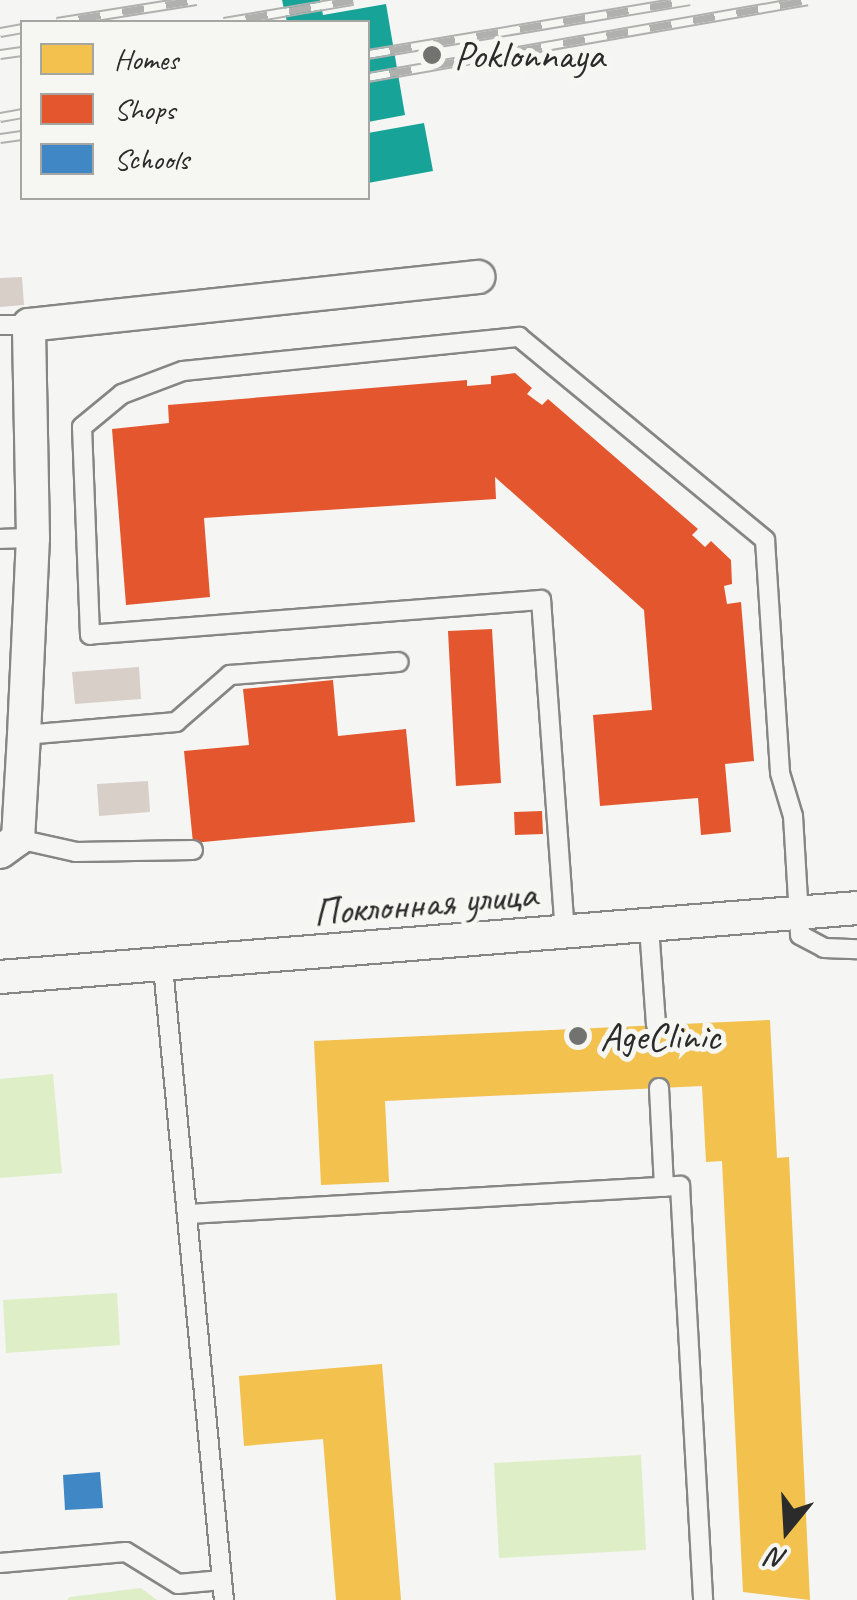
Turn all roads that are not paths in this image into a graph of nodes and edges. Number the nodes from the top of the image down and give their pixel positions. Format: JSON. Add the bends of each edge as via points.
{"nodes":[{"id":1,"x":478,"y":277,"type":"dead end"},
{"id":2,"x":14,"y":325,"type":"edge"},
{"id":3,"x":34,"y":538,"type":"junction"},
{"id":4,"x":0,"y":539,"type":"edge"},
{"id":5,"x":399,"y":662,"type":"dead end"},
{"id":6,"x":24,"y":735,"type":"junction"},
{"id":7,"x":9,"y":845,"type":"edge"},
{"id":8,"x":193,"y":850,"type":"dead end"},
{"id":9,"x":857,"y":908,"type":"edge"},
{"id":10,"x":798,"y":916,"type":"junction"},
{"id":11,"x":649,"y":927,"type":"junction"},
{"id":12,"x":565,"y":934,"type":"junction"},
{"id":13,"x":857,"y":949,"type":"edge"},
{"id":14,"x":163,"y":967,"type":"junction"},
{"id":15,"x":0,"y":977,"type":"edge"},
{"id":16,"x":656,"y":1025,"type":"dead end"},
{"id":17,"x":659,"y":1088,"type":"dead end"},
{"id":18,"x":664,"y":1187,"type":"junction"},
{"id":19,"x":188,"y":1214,"type":"junction"},
{"id":20,"x":0,"y":1563,"type":"edge"},
{"id":21,"x":222,"y":1580,"type":"junction"},
{"id":22,"x":224,"y":1600,"type":"edge"},
{"id":23,"x":703,"y":1600,"type":"edge"}],
"edges":[{"from":1,"to":2,"type":"street"},
{"from":2,"to":3,"type":"street"},
{"from":3,"to":4,"type":"lane"},
{"from":3,"to":6,"type":"street"},
{"from":5,"to":6,"type":"lane","via":[[230,675],[176,722]]},
{"from":6,"to":7,"type":"street"},
{"from":7,"to":8,"type":"lane","via":[[76,852]]},
{"from":9,"to":10,"type":"street","name":"Поклонная улица"},
{"from":10,"to":11,"type":"street","name":"Поклонная улица"},
{"from":10,"to":12,"type":"lane","via":[[793,816],[780,773],[765,540],[519,337],[183,371],[122,394],[82,427],[90,635],[540,600]]},
{"from":10,"to":13,"type":"lane","via":[[800,935],[811,943]]},
{"from":11,"to":12,"type":"street","name":"Поклонная улица"},
{"from":11,"to":16,"type":"lane"},
{"from":12,"to":14,"type":"street","name":"Поклонная улица"},
{"from":14,"to":15,"type":"street","name":"Поклонная улица"},
{"from":14,"to":19,"type":"lane"},
{"from":17,"to":18,"type":"lane"},
{"from":18,"to":19,"type":"lane"},
{"from":18,"to":23,"type":"lane","via":[[680,1186]]},
{"from":19,"to":21,"type":"lane"},
{"from":20,"to":21,"type":"lane","via":[[126,1552],[178,1584]]},
{"from":21,"to":22,"type":"lane"}]}
